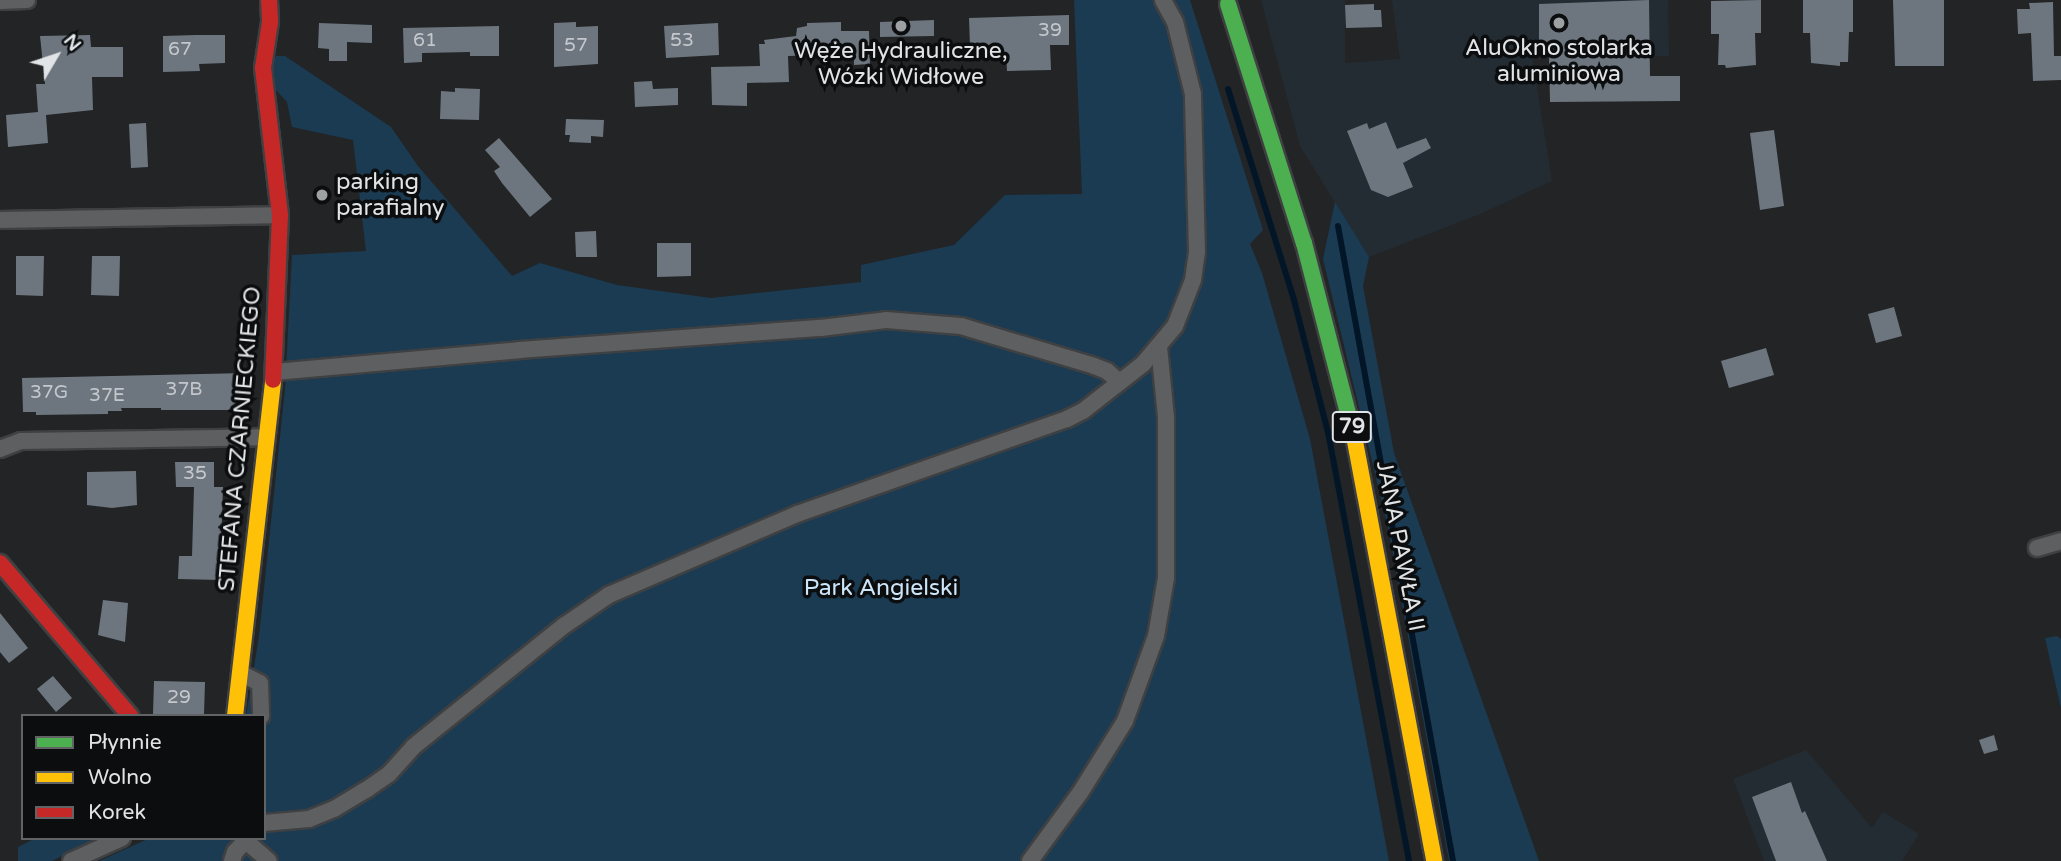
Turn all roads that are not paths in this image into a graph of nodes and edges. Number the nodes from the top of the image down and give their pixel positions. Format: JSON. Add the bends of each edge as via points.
{"nodes":[{"id":1,"x":27,"y":0,"type":"edge"},
{"id":2,"x":269,"y":0,"type":"edge"},
{"id":3,"x":1163,"y":0,"type":"edge"},
{"id":4,"x":0,"y":1,"type":"edge"},
{"id":5,"x":1209,"y":1,"type":"edge"},
{"id":6,"x":1232,"y":2,"type":"edge"},
{"id":7,"x":280,"y":215,"type":"junction"},
{"id":8,"x":0,"y":220,"type":"edge"},
{"id":9,"x":1159,"y":347,"type":"junction"},
{"id":10,"x":274,"y":372,"type":"junction"},
{"id":11,"x":1118,"y":381,"type":"junction"},
{"id":12,"x":266,"y":437,"type":"junction"},
{"id":13,"x":0,"y":449,"type":"edge"},
{"id":14,"x":2061,"y":541,"type":"edge"},
{"id":15,"x":2037,"y":548,"type":"dead end"},
{"id":16,"x":0,"y":563,"type":"edge"},
{"id":17,"x":240,"y":673,"type":"junction"},
{"id":18,"x":128,"y":714,"type":"edge"},
{"id":19,"x":235,"y":714,"type":"edge"},
{"id":20,"x":261,"y":714,"type":"edge"},
{"id":21,"x":266,"y":823,"type":"edge"},
{"id":22,"x":118,"y":840,"type":"edge"},
{"id":23,"x":247,"y":840,"type":"edge"},
{"id":24,"x":71,"y":861,"type":"edge"},
{"id":25,"x":232,"y":861,"type":"edge"},
{"id":26,"x":269,"y":861,"type":"edge"},
{"id":27,"x":1030,"y":861,"type":"edge"},
{"id":28,"x":1434,"y":861,"type":"edge"}],
"edges":[{"from":1,"to":4,"type":"street"},
{"from":2,"to":7,"type":"street","name":"STEFANA CZARNIECKIEGO","via":[[263,68]]},
{"from":3,"to":9,"type":"street","via":[[1175,22],[1193,94],[1197,252],[1184,304]]},
{"from":5,"to":6,"type":"street","number":"79"},
{"from":6,"to":28,"type":"street","name":"JANA PAWŁA II","number":"79","via":[[1304,243],[1360,459]]},
{"from":7,"to":8,"type":"street"},
{"from":7,"to":10,"type":"street","name":"STEFANA CZARNIECKIEGO"},
{"from":9,"to":11,"type":"street"},
{"from":9,"to":27,"type":"street","via":[[1166,417],[1166,578],[1156,636],[1125,721]]},
{"from":10,"to":11,"type":"street","via":[[886,320],[961,326],[1094,366]]},
{"from":10,"to":12,"type":"street","name":"STEFANA CZARNIECKIEGO"},
{"from":11,"to":21,"type":"street","via":[[1067,419],[797,514],[609,595],[424,738],[389,774],[334,809],[309,819]]},
{"from":12,"to":13,"type":"street","via":[[21,441]]},
{"from":12,"to":17,"type":"street","name":"STEFANA CZARNIECKIEGO"},
{"from":14,"to":15,"type":"street"},
{"from":16,"to":18,"type":"street"},
{"from":17,"to":19,"type":"street","name":"STEFANA CZARNIECKIEGO"},
{"from":17,"to":20,"type":"street","via":[[260,683]]},
{"from":22,"to":24,"type":"street"},
{"from":23,"to":25,"type":"street"},
{"from":23,"to":26,"type":"street"}]}
